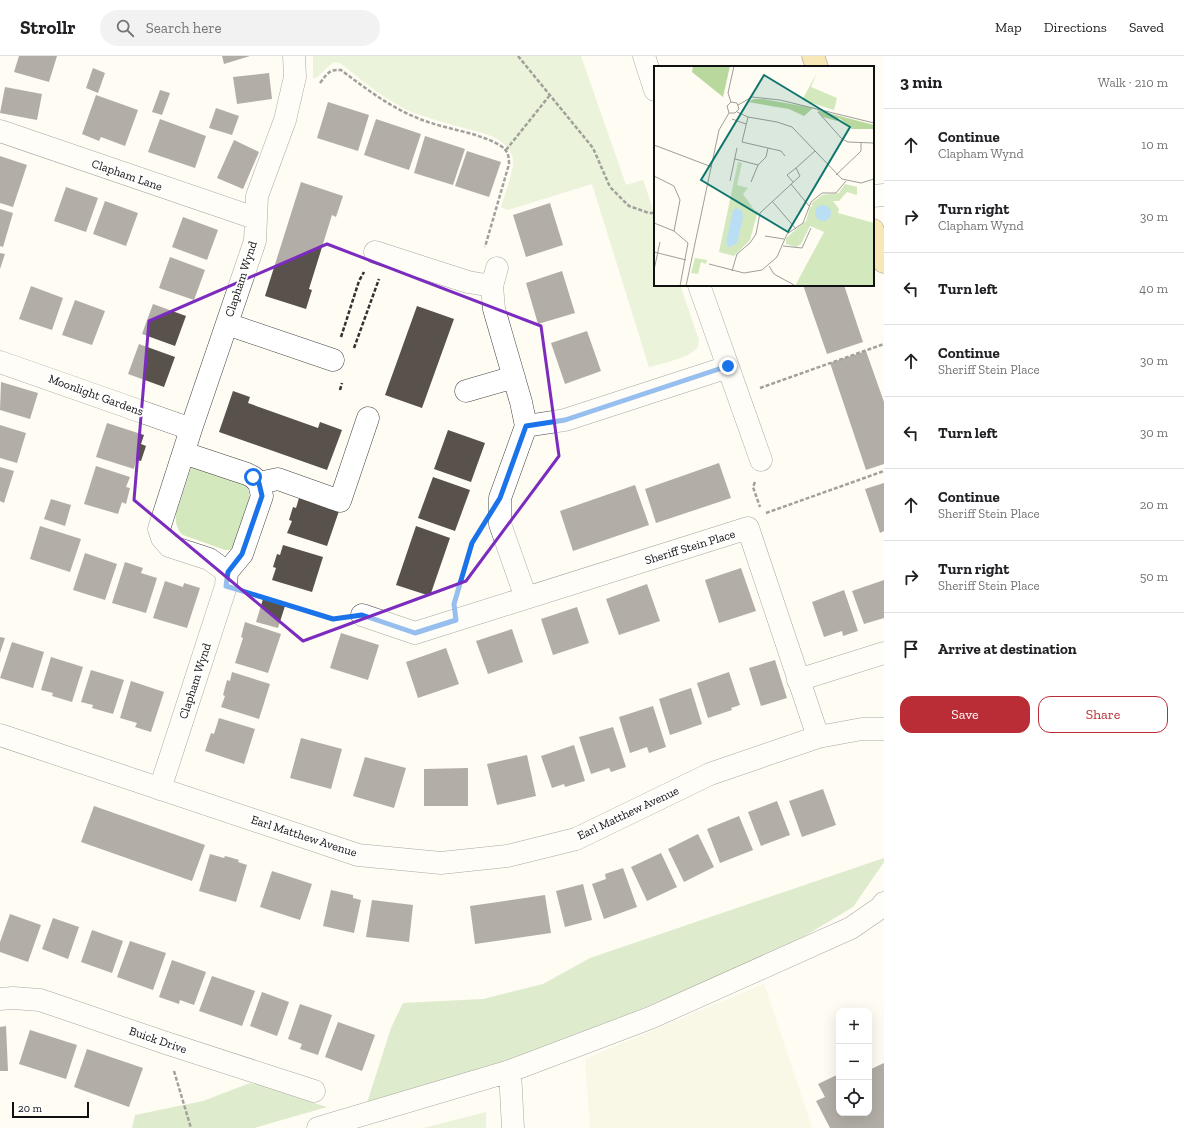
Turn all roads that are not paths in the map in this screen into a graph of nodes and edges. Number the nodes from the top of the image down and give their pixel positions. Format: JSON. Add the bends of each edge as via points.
{"nodes":[{"id":1,"x":294,"y":56,"type":"edge"},
{"id":2,"x":644,"y":56,"type":"edge"},
{"id":3,"x":814,"y":56,"type":"edge"},
{"id":4,"x":817,"y":66,"type":"edge"},
{"id":5,"x":654,"y":87,"type":"edge"},
{"id":6,"x":0,"y":131,"type":"edge"},
{"id":7,"x":884,"y":195,"type":"edge"},
{"id":8,"x":874,"y":196,"type":"edge"},
{"id":9,"x":255,"y":218,"type":"junction"},
{"id":10,"x":874,"y":233,"type":"edge"},
{"id":11,"x":381,"y":254,"type":"road end"},
{"id":12,"x":884,"y":262,"type":"edge"},
{"id":13,"x":699,"y":286,"type":"edge"},
{"id":14,"x":227,"y":324,"type":"junction"},
{"id":15,"x":343,"y":357,"type":"road end"},
{"id":16,"x":0,"y":362,"type":"edge"},
{"id":17,"x":728,"y":366,"type":"junction"},
{"id":18,"x":514,"y":377,"type":"junction"},
{"id":19,"x":466,"y":391,"type":"dead end"},
{"id":20,"x":368,"y":418,"type":"dead end"},
{"id":21,"x":526,"y":426,"type":"junction"},
{"id":22,"x":191,"y":429,"type":"junction"},
{"id":23,"x":184,"y":453,"type":"junction"},
{"id":24,"x":761,"y":460,"type":"road end"},
{"id":25,"x":259,"y":483,"type":"junction"},
{"id":26,"x":226,"y":579,"type":"junction"},
{"id":27,"x":526,"y":598,"type":"junction"},
{"id":28,"x":362,"y":615,"type":"road end"},
{"id":29,"x":884,"y":653,"type":"edge"},
{"id":30,"x":798,"y":680,"type":"junction"},
{"id":31,"x":884,"y":729,"type":"edge"},
{"id":32,"x":0,"y":735,"type":"edge"},
{"id":33,"x":818,"y":737,"type":"junction"},
{"id":34,"x":160,"y":789,"type":"junction"},
{"id":35,"x":884,"y":903,"type":"edge"},
{"id":36,"x":0,"y":999,"type":"edge"},
{"id":37,"x":510,"y":1071,"type":"junction"},
{"id":38,"x":314,"y":1091,"type":"dead end"},
{"id":39,"x":318,"y":1128,"type":"edge"},
{"id":40,"x":513,"y":1128,"type":"edge"}],
"edges":[{"from":1,"to":9,"type":"street","name":"Clapham Wynd","via":[[295,77],[285,120],[256,196]]},
{"from":2,"to":5,"type":"street"},
{"from":3,"to":4,"type":"main road"},
{"from":6,"to":9,"type":"street","name":"Clapham Lane"},
{"from":7,"to":8,"type":"street"},
{"from":9,"to":14,"type":"street","name":"Clapham Wynd","via":[[255,241]]},
{"from":10,"to":12,"type":"main road"},
{"from":11,"to":18,"type":"street","via":[[468,282],[494,277],[494,309]]},
{"from":13,"to":17,"type":"street"},
{"from":14,"to":15,"type":"street"},
{"from":14,"to":22,"type":"street","name":"Clapham Wynd"},
{"from":16,"to":22,"type":"street","name":"Moonlight Gardens"},
{"from":17,"to":21,"type":"street","via":[[565,420]]},
{"from":17,"to":24,"type":"street"},
{"from":18,"to":19,"type":"street"},
{"from":18,"to":21,"type":"street"},
{"from":20,"to":25,"type":"street","via":[[340,501],[278,479]]},
{"from":21,"to":27,"type":"street","via":[[500,498],[500,524]]},
{"from":22,"to":23,"type":"street","name":"Clapham Wynd"},
{"from":23,"to":25,"type":"street","via":[[247,474]]},
{"from":23,"to":26,"type":"street","name":"Clapham Wynd","via":[[161,521],[159,529],[162,538],[169,546],[218,564]]},
{"from":25,"to":26,"type":"street","name":"Clapham Wynd","via":[[262,496],[242,554]]},
{"from":26,"to":34,"type":"street","name":"Clapham Wynd"},
{"from":27,"to":28,"type":"street","name":"Sheriff Stein Place","via":[[415,633]]},
{"from":27,"to":30,"type":"street","name":"Sheriff Stein Place","via":[[748,528]]},
{"from":29,"to":30,"type":"street"},
{"from":30,"to":33,"type":"street","name":"Sheriff Stein Place"},
{"from":31,"to":33,"type":"street","name":"Earl Matthew Avenue","via":[[862,729]]},
{"from":32,"to":34,"type":"street","name":"Earl Matthew Avenue"},
{"from":33,"to":34,"type":"street","name":"Earl Matthew Avenue","via":[[710,774],[576,839],[507,856],[441,863],[358,855]]},
{"from":35,"to":37,"type":"street","via":[[844,931],[650,1018]]},
{"from":36,"to":38,"type":"street","name":"Buick Drive","via":[[40,1000]]},
{"from":37,"to":39,"type":"street"},
{"from":37,"to":40,"type":"street"}]}
